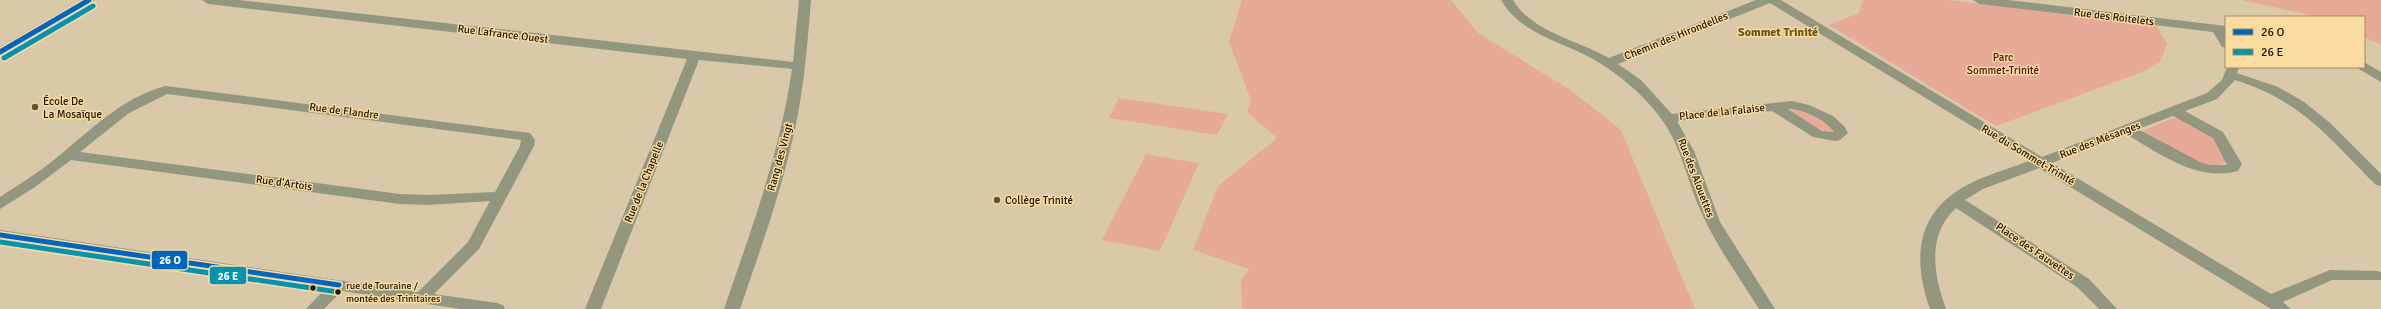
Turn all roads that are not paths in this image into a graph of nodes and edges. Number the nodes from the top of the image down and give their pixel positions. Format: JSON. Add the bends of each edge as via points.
{"nodes":[{"id":1,"x":89,"y":0,"type":"edge"},
{"id":2,"x":208,"y":0,"type":"edge"},
{"id":3,"x":805,"y":0,"type":"edge"},
{"id":4,"x":1507,"y":0,"type":"edge"},
{"id":5,"x":1767,"y":0,"type":"edge"},
{"id":6,"x":1773,"y":0,"type":"edge"},
{"id":7,"x":1979,"y":0,"type":"edge"},
{"id":8,"x":224,"y":1,"type":"edge"},
{"id":9,"x":2221,"y":30,"type":"edge"},
{"id":10,"x":2225,"y":41,"type":"edge"},
{"id":11,"x":0,"y":52,"type":"edge"},
{"id":12,"x":696,"y":56,"type":"junction"},
{"id":13,"x":1608,"y":63,"type":"junction"},
{"id":14,"x":799,"y":66,"type":"junction"},
{"id":15,"x":2365,"y":67,"type":"edge"},
{"id":16,"x":2232,"y":71,"type":"edge"},
{"id":17,"x":2381,"y":78,"type":"edge"},
{"id":18,"x":1775,"y":107,"type":"dead end"},
{"id":19,"x":2175,"y":110,"type":"junction"},
{"id":20,"x":1669,"y":118,"type":"junction"},
{"id":21,"x":2128,"y":129,"type":"junction"},
{"id":22,"x":69,"y":155,"type":"junction"},
{"id":23,"x":2041,"y":162,"type":"junction"},
{"id":24,"x":2381,"y":182,"type":"edge"},
{"id":25,"x":500,"y":196,"type":"junction"},
{"id":26,"x":1954,"y":200,"type":"junction"},
{"id":27,"x":0,"y":204,"type":"edge"},
{"id":28,"x":0,"y":235,"type":"edge"},
{"id":29,"x":2377,"y":276,"type":"dead end"},
{"id":30,"x":339,"y":285,"type":"junction"},
{"id":31,"x":421,"y":298,"type":"junction"},
{"id":32,"x":2276,"y":305,"type":"edge"},
{"id":33,"x":314,"y":309,"type":"edge"},
{"id":34,"x":497,"y":309,"type":"edge"},
{"id":35,"x":593,"y":309,"type":"edge"},
{"id":36,"x":732,"y":309,"type":"edge"},
{"id":37,"x":1767,"y":309,"type":"edge"},
{"id":38,"x":1938,"y":309,"type":"edge"},
{"id":39,"x":2109,"y":309,"type":"edge"}],
"edges":[{"from":1,"to":11,"type":"street"},
{"from":2,"to":8,"type":"street","name":"Rue Lafrance Ouest"},
{"from":3,"to":14,"type":"street","name":"Rang des Vingt"},
{"from":4,"to":13,"type":"street","name":"Rue des Alouettes","via":[[1517,14],[1530,24]]},
{"from":5,"to":13,"type":"street","name":"Chemin des Hirondelles"},
{"from":6,"to":23,"type":"street","name":"Rue du Sommet-Trinité"},
{"from":7,"to":9,"type":"street","name":"Rue des Roitelets"},
{"from":8,"to":12,"type":"street","name":"Rue Lafrance Ouest"},
{"from":9,"to":10,"type":"street"},
{"from":12,"to":14,"type":"street","name":"Rue Lafrance Ouest"},
{"from":12,"to":35,"type":"street","name":"Rue de la Chapelle","via":[[691,62]]},
{"from":13,"to":20,"type":"street","name":"Rue des Alouettes","via":[[1638,85]]},
{"from":14,"to":36,"type":"street","name":"Rang des Vingt","via":[[783,149]]},
{"from":15,"to":17,"type":"street"},
{"from":16,"to":19,"type":"street","name":"Rue des Mésanges","via":[[2215,94]]},
{"from":16,"to":24,"type":"street","via":[[2297,103],[2338,138]]},
{"from":18,"to":20,"type":"street","name":"Place de la Falaise"},
{"from":19,"to":21,"type":"street","name":"Rue des Mésanges"},
{"from":19,"to":21,"type":"street","via":[[2218,135],[2235,164],[2233,168],[2221,171],[2198,167]]},
{"from":20,"to":37,"type":"street","name":"Rue des Alouettes","via":[[1687,152],[1701,196],[1714,223]]},
{"from":21,"to":23,"type":"street","name":"Rue des Mésanges"},
{"from":22,"to":25,"type":"street","name":"Rue d'Artois","via":[[400,199]]},
{"from":22,"to":25,"type":"street","name":"Rue de Flandre","via":[[143,98],[162,91],[176,90],[523,135],[528,144]]},
{"from":22,"to":27,"type":"street","name":"Rue de Flandre"},
{"from":23,"to":26,"type":"street","name":"Rue des Mésanges","via":[[1978,186]]},
{"from":23,"to":32,"type":"street","name":"Rue du Sommet-Trinité"},
{"from":25,"to":31,"type":"street","name":"Rue de Flandre","via":[[474,245]]},
{"from":26,"to":38,"type":"street","name":"Rue des Mésanges","via":[[1934,225],[1925,251],[1931,291]]},
{"from":26,"to":39,"type":"street","name":"Place des Fauvettes","via":[[2083,283]]},
{"from":28,"to":30,"type":"street"},
{"from":29,"to":32,"type":"street","via":[[2330,275]]},
{"from":30,"to":31,"type":"street"},
{"from":30,"to":33,"type":"street"},
{"from":31,"to":34,"type":"street"}]}
